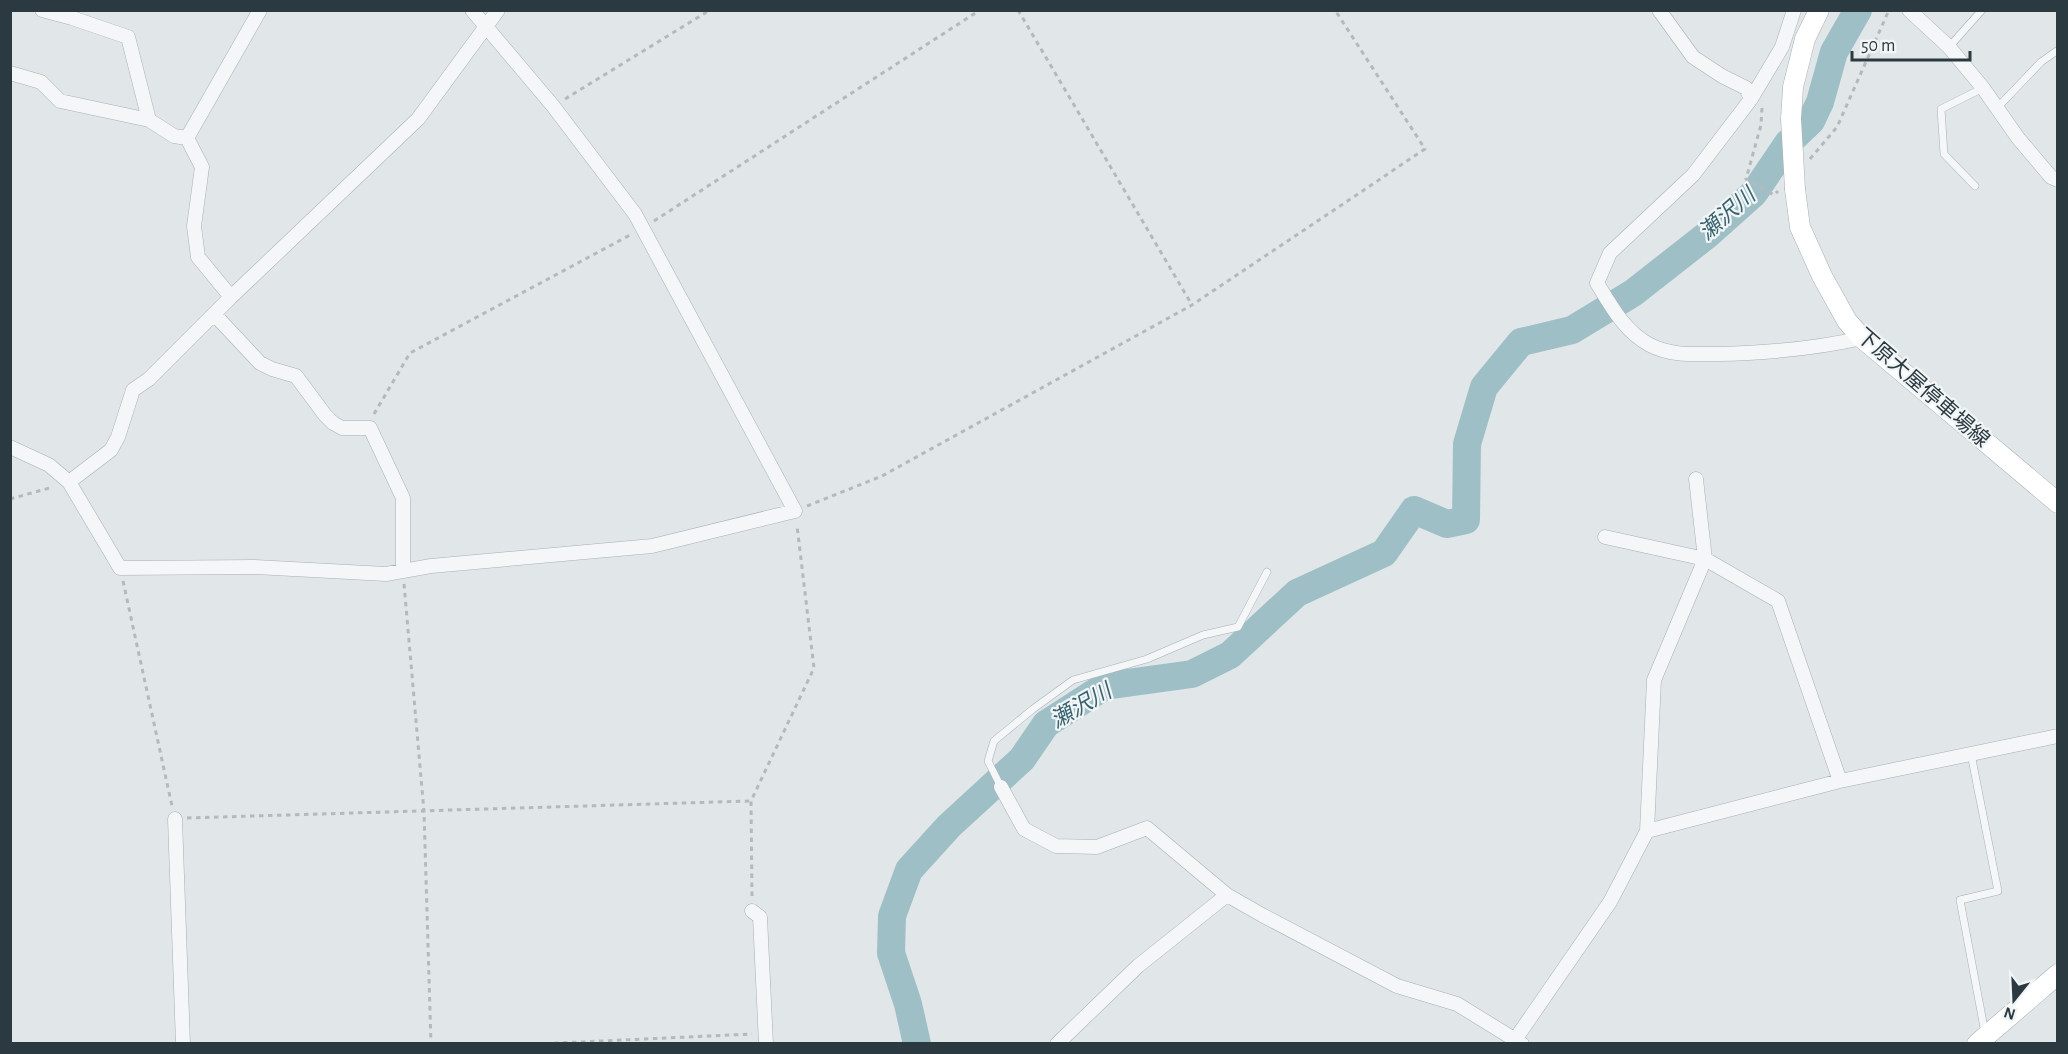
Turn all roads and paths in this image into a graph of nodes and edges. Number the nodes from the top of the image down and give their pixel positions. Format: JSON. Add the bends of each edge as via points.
{"nodes":[{"id":1,"x":42,"y":10,"type":"edge"},
{"id":2,"x":260,"y":10,"type":"edge"},
{"id":3,"x":472,"y":10,"type":"edge"},
{"id":4,"x":498,"y":10,"type":"edge"},
{"id":5,"x":710,"y":10,"type":"edge"},
{"id":6,"x":980,"y":10,"type":"edge"},
{"id":7,"x":1018,"y":10,"type":"edge"},
{"id":8,"x":1335,"y":10,"type":"edge"},
{"id":9,"x":1659,"y":10,"type":"edge"},
{"id":10,"x":1794,"y":10,"type":"edge"},
{"id":11,"x":1819,"y":10,"type":"edge"},
{"id":12,"x":1909,"y":10,"type":"edge"},
{"id":13,"x":1982,"y":10,"type":"edge"},
{"id":14,"x":485,"y":25,"type":"junction"},
{"id":15,"x":1949,"y":47,"type":"junction"},
{"id":16,"x":2058,"y":50,"type":"edge"},
{"id":17,"x":10,"y":74,"type":"edge"},
{"id":18,"x":1983,"y":88,"type":"junction"},
{"id":19,"x":1751,"y":99,"type":"junction"},
{"id":20,"x":553,"y":106,"type":"junction"},
{"id":21,"x":1997,"y":108,"type":"junction"},
{"id":22,"x":149,"y":120,"type":"junction"},
{"id":23,"x":187,"y":138,"type":"junction"},
{"id":24,"x":2058,"y":180,"type":"edge"},
{"id":25,"x":1976,"y":186,"type":"dead end"},
{"id":26,"x":642,"y":229,"type":"junction"},
{"id":27,"x":231,"y":297,"type":"junction"},
{"id":28,"x":1192,"y":305,"type":"junction"},
{"id":29,"x":214,"y":314,"type":"junction"},
{"id":30,"x":1862,"y":338,"type":"junction"},
{"id":31,"x":370,"y":428,"type":"junction"},
{"id":32,"x":10,"y":447,"type":"edge"},
{"id":33,"x":1696,"y":479,"type":"dead end"},
{"id":34,"x":69,"y":482,"type":"junction"},
{"id":35,"x":10,"y":500,"type":"edge"},
{"id":36,"x":2058,"y":503,"type":"edge"},
{"id":37,"x":795,"y":511,"type":"junction"},
{"id":38,"x":1605,"y":537,"type":"dead end"},
{"id":39,"x":1705,"y":559,"type":"junction"},
{"id":40,"x":120,"y":568,"type":"junction"},
{"id":41,"x":403,"y":571,"type":"junction"},
{"id":42,"x":1266,"y":572,"type":"dead end"},
{"id":43,"x":2058,"y":736,"type":"edge"},
{"id":44,"x":1971,"y":754,"type":"junction"},
{"id":45,"x":1840,"y":781,"type":"junction"},
{"id":46,"x":1001,"y":787,"type":"joint"},
{"id":47,"x":751,"y":801,"type":"junction"},
{"id":48,"x":424,"y":812,"type":"junction"},
{"id":49,"x":175,"y":819,"type":"junction"},
{"id":50,"x":1647,"y":831,"type":"junction"},
{"id":51,"x":1227,"y":895,"type":"junction"},
{"id":52,"x":752,"y":911,"type":"joint"},
{"id":53,"x":2058,"y":974,"type":"edge"},
{"id":54,"x":753,"y":1034,"type":"dead end"},
{"id":55,"x":1981,"y":1040,"type":"edge"},
{"id":56,"x":1516,"y":1042,"type":"edge"},
{"id":57,"x":183,"y":1044,"type":"edge"},
{"id":58,"x":431,"y":1044,"type":"edge"},
{"id":59,"x":536,"y":1044,"type":"edge"},
{"id":60,"x":766,"y":1044,"type":"edge"},
{"id":61,"x":1057,"y":1044,"type":"edge"}],
"edges":[{"from":1,"to":22,"type":"street","via":[[128,37]]},
{"from":2,"to":23,"type":"street"},
{"from":3,"to":14,"type":"street"},
{"from":4,"to":14,"type":"street"},
{"from":5,"to":20,"type":"path"},
{"from":6,"to":26,"type":"path"},
{"from":7,"to":28,"type":"path"},
{"from":8,"to":28,"type":"path","via":[[1425,149]]},
{"from":9,"to":19,"type":"street","via":[[1693,57],[1746,88]]},
{"from":10,"to":19,"type":"street","via":[[1782,47]]},
{"from":11,"to":30,"type":"main road","name":"下原大屋停車場線","bridge":true,"via":[[1805,39],[1793,87],[1795,189],[1800,227],[1822,276],[1847,321]]},
{"from":12,"to":15,"type":"street"},
{"from":13,"to":15,"type":"lane"},
{"from":14,"to":20,"type":"street"},
{"from":14,"to":27,"type":"street","via":[[418,119]]},
{"from":15,"to":18,"type":"street"},
{"from":16,"to":21,"type":"lane","via":[[2040,62]]},
{"from":17,"to":22,"type":"street","via":[[41,82],[60,101]]},
{"from":18,"to":21,"type":"street"},
{"from":18,"to":25,"type":"lane","via":[[1941,110],[1944,154]]},
{"from":19,"to":30,"type":"street","via":[[1693,176],[1610,253],[1597,284],[1619,319],[1649,345],[1674,354],[1822,347]]},
{"from":20,"to":26,"type":"street","via":[[635,214]]},
{"from":21,"to":24,"type":"street","via":[[2051,177]]},
{"from":22,"to":23,"type":"street","via":[[174,136]]},
{"from":23,"to":27,"type":"street","via":[[202,167],[194,226],[198,257]]},
{"from":26,"to":31,"type":"path","via":[[410,353],[370,419]]},
{"from":26,"to":37,"type":"street"},
{"from":27,"to":29,"type":"street"},
{"from":28,"to":37,"type":"path","via":[[882,476]]},
{"from":29,"to":31,"type":"street","via":[[261,363],[296,376],[333,423],[342,428]]},
{"from":29,"to":34,"type":"street","via":[[133,390],[111,450]]},
{"from":30,"to":36,"type":"main road","name":"下原大屋停車場線"},
{"from":31,"to":41,"type":"street","via":[[404,498]]},
{"from":32,"to":34,"type":"street","via":[[49,465]]},
{"from":33,"to":39,"type":"street"},
{"from":34,"to":35,"type":"path"},
{"from":34,"to":40,"type":"street"},
{"from":37,"to":41,"type":"street","via":[[652,546]]},
{"from":37,"to":47,"type":"path","via":[[814,668]]},
{"from":38,"to":39,"type":"street"},
{"from":39,"to":45,"type":"street","via":[[1778,601]]},
{"from":39,"to":50,"type":"street","via":[[1654,680]]},
{"from":40,"to":41,"type":"street","via":[[255,567],[386,574]]},
{"from":40,"to":49,"type":"path"},
{"from":41,"to":48,"type":"path"},
{"from":42,"to":46,"type":"lane","via":[[1238,627],[1203,635],[1147,659],[1073,680],[1033,709],[994,741],[988,761]]},
{"from":43,"to":44,"type":"street"},
{"from":44,"to":45,"type":"street"},
{"from":44,"to":55,"type":"lane","via":[[1998,891],[1960,900]]},
{"from":45,"to":50,"type":"street"},
{"from":46,"to":51,"type":"street","via":[[1024,829],[1056,846],[1097,847],[1147,828]]},
{"from":47,"to":48,"type":"path"},
{"from":47,"to":52,"type":"path"},
{"from":48,"to":49,"type":"path"},
{"from":48,"to":58,"type":"path"},
{"from":49,"to":57,"type":"street"},
{"from":50,"to":56,"type":"street","via":[[1610,902]]},
{"from":51,"to":56,"type":"street","via":[[1397,986],[1457,1004]]},
{"from":51,"to":61,"type":"street","via":[[1138,966]]},
{"from":52,"to":60,"type":"street","via":[[760,917]]},
{"from":53,"to":55,"type":"main road"},
{"from":54,"to":59,"type":"path"}]}
